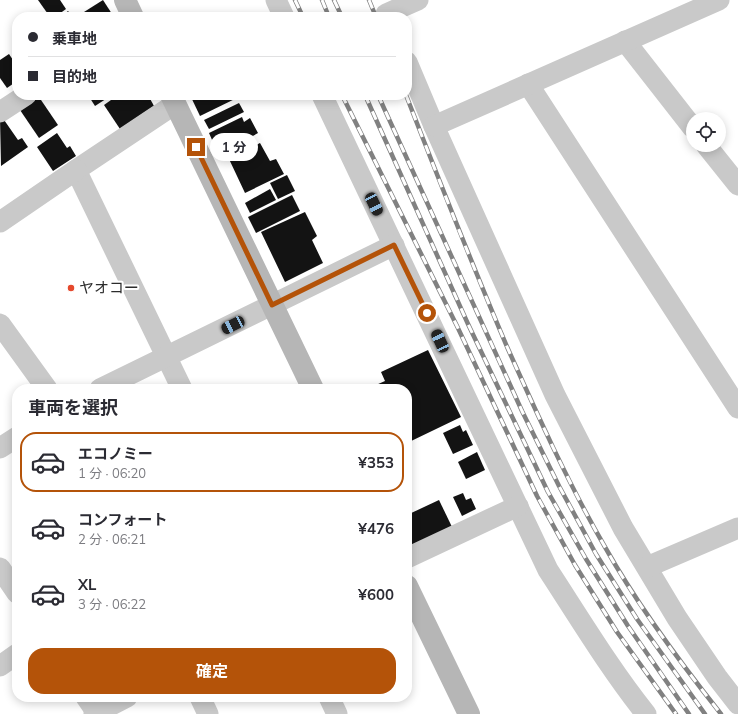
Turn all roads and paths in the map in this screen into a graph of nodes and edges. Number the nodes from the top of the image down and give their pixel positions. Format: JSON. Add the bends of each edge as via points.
{"nodes":[{"id":1,"x":124,"y":0,"type":"edge"},
{"id":2,"x":276,"y":0,"type":"edge"},
{"id":3,"x":418,"y":0,"type":"edge"},
{"id":4,"x":719,"y":0,"type":"edge"},
{"id":5,"x":385,"y":10,"type":"edge"},
{"id":6,"x":130,"y":12,"type":"edge"},
{"id":7,"x":282,"y":12,"type":"edge"},
{"id":8,"x":625,"y":41,"type":"junction"},
{"id":9,"x":412,"y":74,"type":"edge"},
{"id":10,"x":528,"y":84,"type":"junction"},
{"id":11,"x":18,"y":100,"type":"edge"},
{"id":12,"x":173,"y":100,"type":"edge"},
{"id":13,"x":324,"y":100,"type":"edge"},
{"id":14,"x":0,"y":112,"type":"edge"},
{"id":15,"x":686,"y":119,"type":"edge"},
{"id":16,"x":434,"y":126,"type":"junction"},
{"id":17,"x":712,"y":152,"type":"edge"},
{"id":18,"x":76,"y":170,"type":"junction"},
{"id":19,"x":738,"y":185,"type":"edge"},
{"id":20,"x":0,"y":222,"type":"edge"},
{"id":21,"x":394,"y":245,"type":"junction"},
{"id":22,"x":272,"y":305,"type":"junction"},
{"id":23,"x":0,"y":324,"type":"edge"},
{"id":24,"x":166,"y":357,"type":"junction"},
{"id":25,"x":43,"y":384,"type":"edge"},
{"id":26,"x":110,"y":384,"type":"edge"},
{"id":27,"x":180,"y":384,"type":"edge"},
{"id":28,"x":311,"y":384,"type":"edge"},
{"id":29,"x":736,"y":401,"type":"edge"},
{"id":30,"x":12,"y":440,"type":"edge"},
{"id":31,"x":0,"y":448,"type":"edge"},
{"id":32,"x":518,"y":506,"type":"junction"},
{"id":33,"x":738,"y":528,"type":"edge"},
{"id":34,"x":412,"y":556,"type":"edge"},
{"id":35,"x":647,"y":567,"type":"junction"},
{"id":36,"x":0,"y":568,"type":"edge"},
{"id":37,"x":12,"y":586,"type":"edge"},
{"id":38,"x":412,"y":596,"type":"edge"},
{"id":39,"x":12,"y":658,"type":"edge"},
{"id":40,"x":0,"y":666,"type":"edge"},
{"id":41,"x":111,"y":702,"type":"edge"},
{"id":42,"x":202,"y":702,"type":"edge"},
{"id":43,"x":331,"y":702,"type":"edge"},
{"id":44,"x":738,"y":704,"type":"edge"},
{"id":45,"x":92,"y":708,"type":"edge"},
{"id":46,"x":208,"y":714,"type":"edge"},
{"id":47,"x":337,"y":714,"type":"edge"},
{"id":48,"x":469,"y":714,"type":"edge"},
{"id":49,"x":646,"y":714,"type":"edge"}],
"edges":[{"from":1,"to":6,"type":"street"},
{"from":2,"to":7,"type":"street"},
{"from":3,"to":5,"type":"street"},
{"from":4,"to":8,"type":"street"},
{"from":8,"to":10,"type":"street"},
{"from":8,"to":15,"type":"street"},
{"from":9,"to":16,"type":"street"},
{"from":10,"to":16,"type":"street"},
{"from":10,"to":29,"type":"street"},
{"from":11,"to":14,"type":"street"},
{"from":12,"to":18,"type":"street"},
{"from":12,"to":22,"type":"street"},
{"from":13,"to":21,"type":"street"},
{"from":16,"to":35,"type":"street","via":[[555,395],[623,528]]},
{"from":17,"to":19,"type":"street"},
{"from":18,"to":20,"type":"street"},
{"from":18,"to":24,"type":"street"},
{"from":21,"to":22,"type":"street"},
{"from":21,"to":32,"type":"street"},
{"from":22,"to":24,"type":"street"},
{"from":22,"to":28,"type":"street"},
{"from":23,"to":25,"type":"street"},
{"from":24,"to":26,"type":"street"},
{"from":24,"to":27,"type":"street"},
{"from":30,"to":31,"type":"street"},
{"from":32,"to":34,"type":"street"},
{"from":32,"to":49,"type":"street","via":[[548,570]]},
{"from":33,"to":35,"type":"street"},
{"from":35,"to":44,"type":"street","via":[[677,618]]},
{"from":36,"to":37,"type":"street"},
{"from":38,"to":48,"type":"street"},
{"from":39,"to":40,"type":"street"},
{"from":41,"to":45,"type":"street"},
{"from":42,"to":46,"type":"street"},
{"from":43,"to":47,"type":"street"}]}
